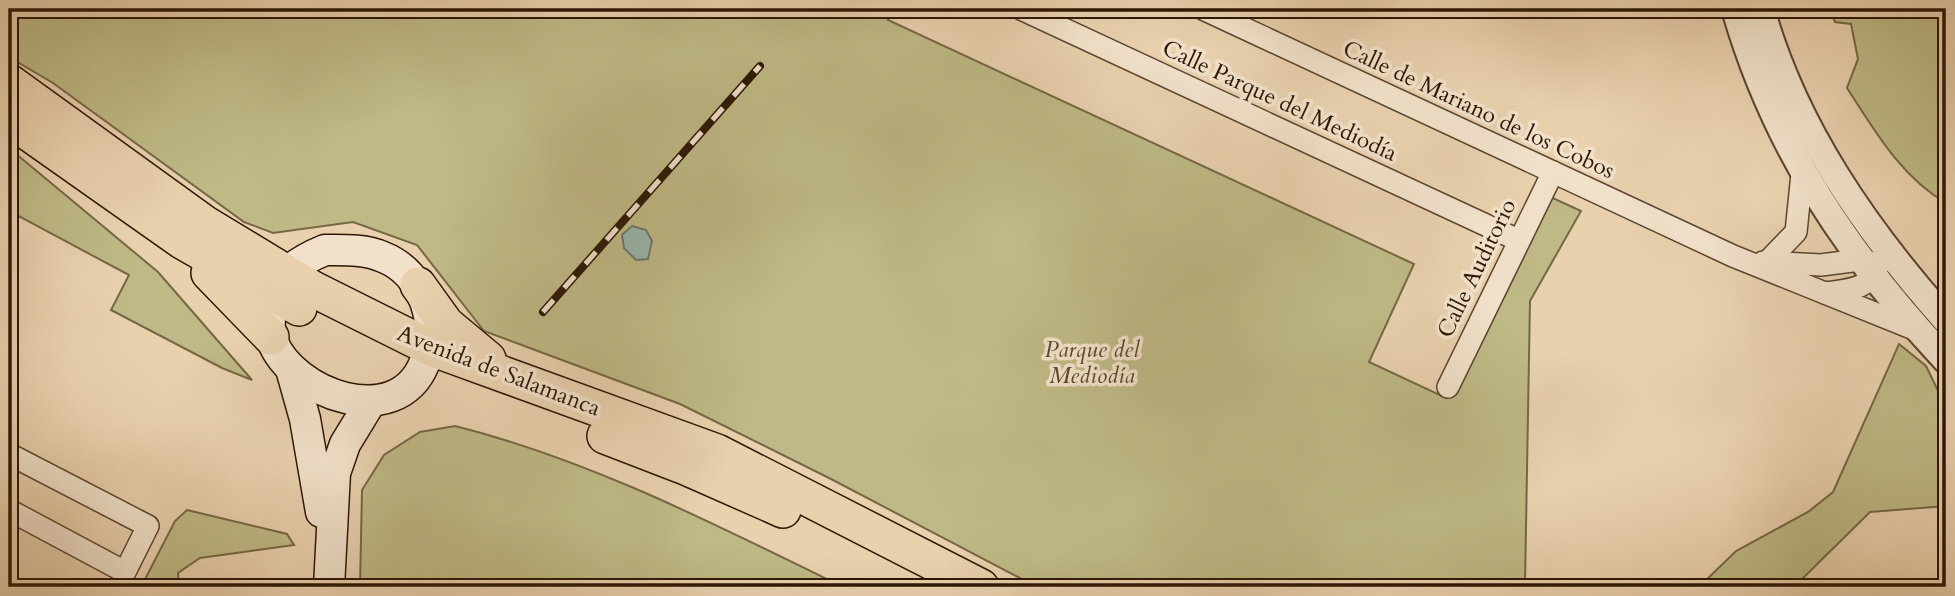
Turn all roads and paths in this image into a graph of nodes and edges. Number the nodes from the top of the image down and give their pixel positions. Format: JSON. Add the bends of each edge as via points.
{"nodes":[{"id":1,"x":1021,"y":9,"type":"edge"},
{"id":2,"x":1203,"y":9,"type":"edge"},
{"id":3,"x":1735,"y":9,"type":"edge"},
{"id":4,"x":1761,"y":9,"type":"edge"},
{"id":5,"x":9,"y":82,"type":"edge"},
{"id":6,"x":9,"y":119,"type":"edge"},
{"id":7,"x":1553,"y":172,"type":"junction"},
{"id":8,"x":1802,"y":174,"type":"junction"},
{"id":9,"x":1796,"y":232,"type":"junction"},
{"id":10,"x":1518,"y":240,"type":"junction"},
{"id":11,"x":182,"y":241,"type":"junction"},
{"id":12,"x":1733,"y":256,"type":"junction"},
{"id":13,"x":1767,"y":262,"type":"junction"},
{"id":14,"x":1879,"y":268,"type":"junction"},
{"id":15,"x":1808,"y":281,"type":"junction"},
{"id":16,"x":279,"y":284,"type":"junction"},
{"id":17,"x":418,"y":285,"type":"junction"},
{"id":18,"x":1946,"y":320,"type":"edge"},
{"id":19,"x":1919,"y":331,"type":"junction"},
{"id":20,"x":271,"y":337,"type":"junction"},
{"id":21,"x":427,"y":358,"type":"junction"},
{"id":22,"x":1946,"y":360,"type":"edge"},
{"id":23,"x":291,"y":369,"type":"junction"},
{"id":24,"x":511,"y":376,"type":"junction"},
{"id":25,"x":1448,"y":387,"type":"dead end"},
{"id":26,"x":370,"y":403,"type":"junction"},
{"id":27,"x":9,"y":454,"type":"edge"},
{"id":28,"x":9,"y":510,"type":"edge"},
{"id":29,"x":329,"y":554,"type":"junction"},
{"id":30,"x":122,"y":580,"type":"edge"},
{"id":31,"x":329,"y":587,"type":"edge"},
{"id":32,"x":928,"y":587,"type":"edge"},
{"id":33,"x":981,"y":587,"type":"edge"}],
"edges":[{"from":1,"to":10,"type":"street","name":"Calle Parque del Mediodía"},
{"from":2,"to":7,"type":"street","name":"Calle de Mariano de los Cobos"},
{"from":3,"to":8,"type":"street","via":[[1770,111]]},
{"from":4,"to":14,"type":"street","via":[[1794,101],[1815,142],[1880,238]]},
{"from":5,"to":16,"type":"highway","name":"Avenida de Salamanca"},
{"from":6,"to":11,"type":"highway","name":"Avenida de Salamanca"},
{"from":7,"to":10,"type":"street","name":"Calle Auditorio"},
{"from":7,"to":12,"type":"street","name":"Calle de Mariano de los Cobos"},
{"from":8,"to":9,"type":"street"},
{"from":8,"to":14,"type":"street"},
{"from":9,"to":13,"type":"street"},
{"from":9,"to":15,"type":"street"},
{"from":10,"to":25,"type":"street","name":"Calle Auditorio"},
{"from":11,"to":16,"type":"highway","name":"Avenida de Salamanca"},
{"from":11,"to":20,"type":"highway","via":[[195,261]]},
{"from":12,"to":13,"type":"street","name":"Calle de Mariano de los Cobos"},
{"from":12,"to":15,"type":"street","name":"Calle de Mariano de los Cobos"},
{"from":13,"to":15,"type":"street","name":"Calle de Mariano de los Cobos"},
{"from":14,"to":15,"type":"street","name":"Calle de Mariano de los Cobos"},
{"from":14,"to":15,"type":"street","name":"Calle de Mariano de los Cobos","via":[[1852,289]]},
{"from":14,"to":18,"type":"street"},
{"from":14,"to":19,"type":"street"},
{"from":15,"to":19,"type":"street","name":"Calle de Mariano de los Cobos"},
{"from":16,"to":17,"type":"main road","via":[[299,260],[325,250],[353,250],[384,257]]},
{"from":16,"to":20,"type":"main road"},
{"from":16,"to":21,"type":"highway","name":"Avenida de Salamanca"},
{"from":17,"to":21,"type":"main road","via":[[428,309]]},
{"from":17,"to":24,"type":"highway","via":[[446,324]]},
{"from":19,"to":22,"type":"street"},
{"from":20,"to":23,"type":"main road"},
{"from":21,"to":24,"type":"highway","name":"Avenida de Salamanca"},
{"from":21,"to":26,"type":"main road","via":[[405,388]]},
{"from":21,"to":32,"type":"highway","name":"Avenida de Salamanca","via":[[811,523]]},
{"from":23,"to":26,"type":"main road","via":[[316,386]]},
{"from":23,"to":29,"type":"main road","via":[[307,428]]},
{"from":24,"to":33,"type":"highway","name":"Avenida de Salamanca","via":[[717,452]]},
{"from":26,"to":29,"type":"main road","via":[[345,444],[335,473]]},
{"from":27,"to":30,"type":"street","via":[[148,526]]},
{"from":28,"to":30,"type":"street"},
{"from":29,"to":31,"type":"main road"}]}
